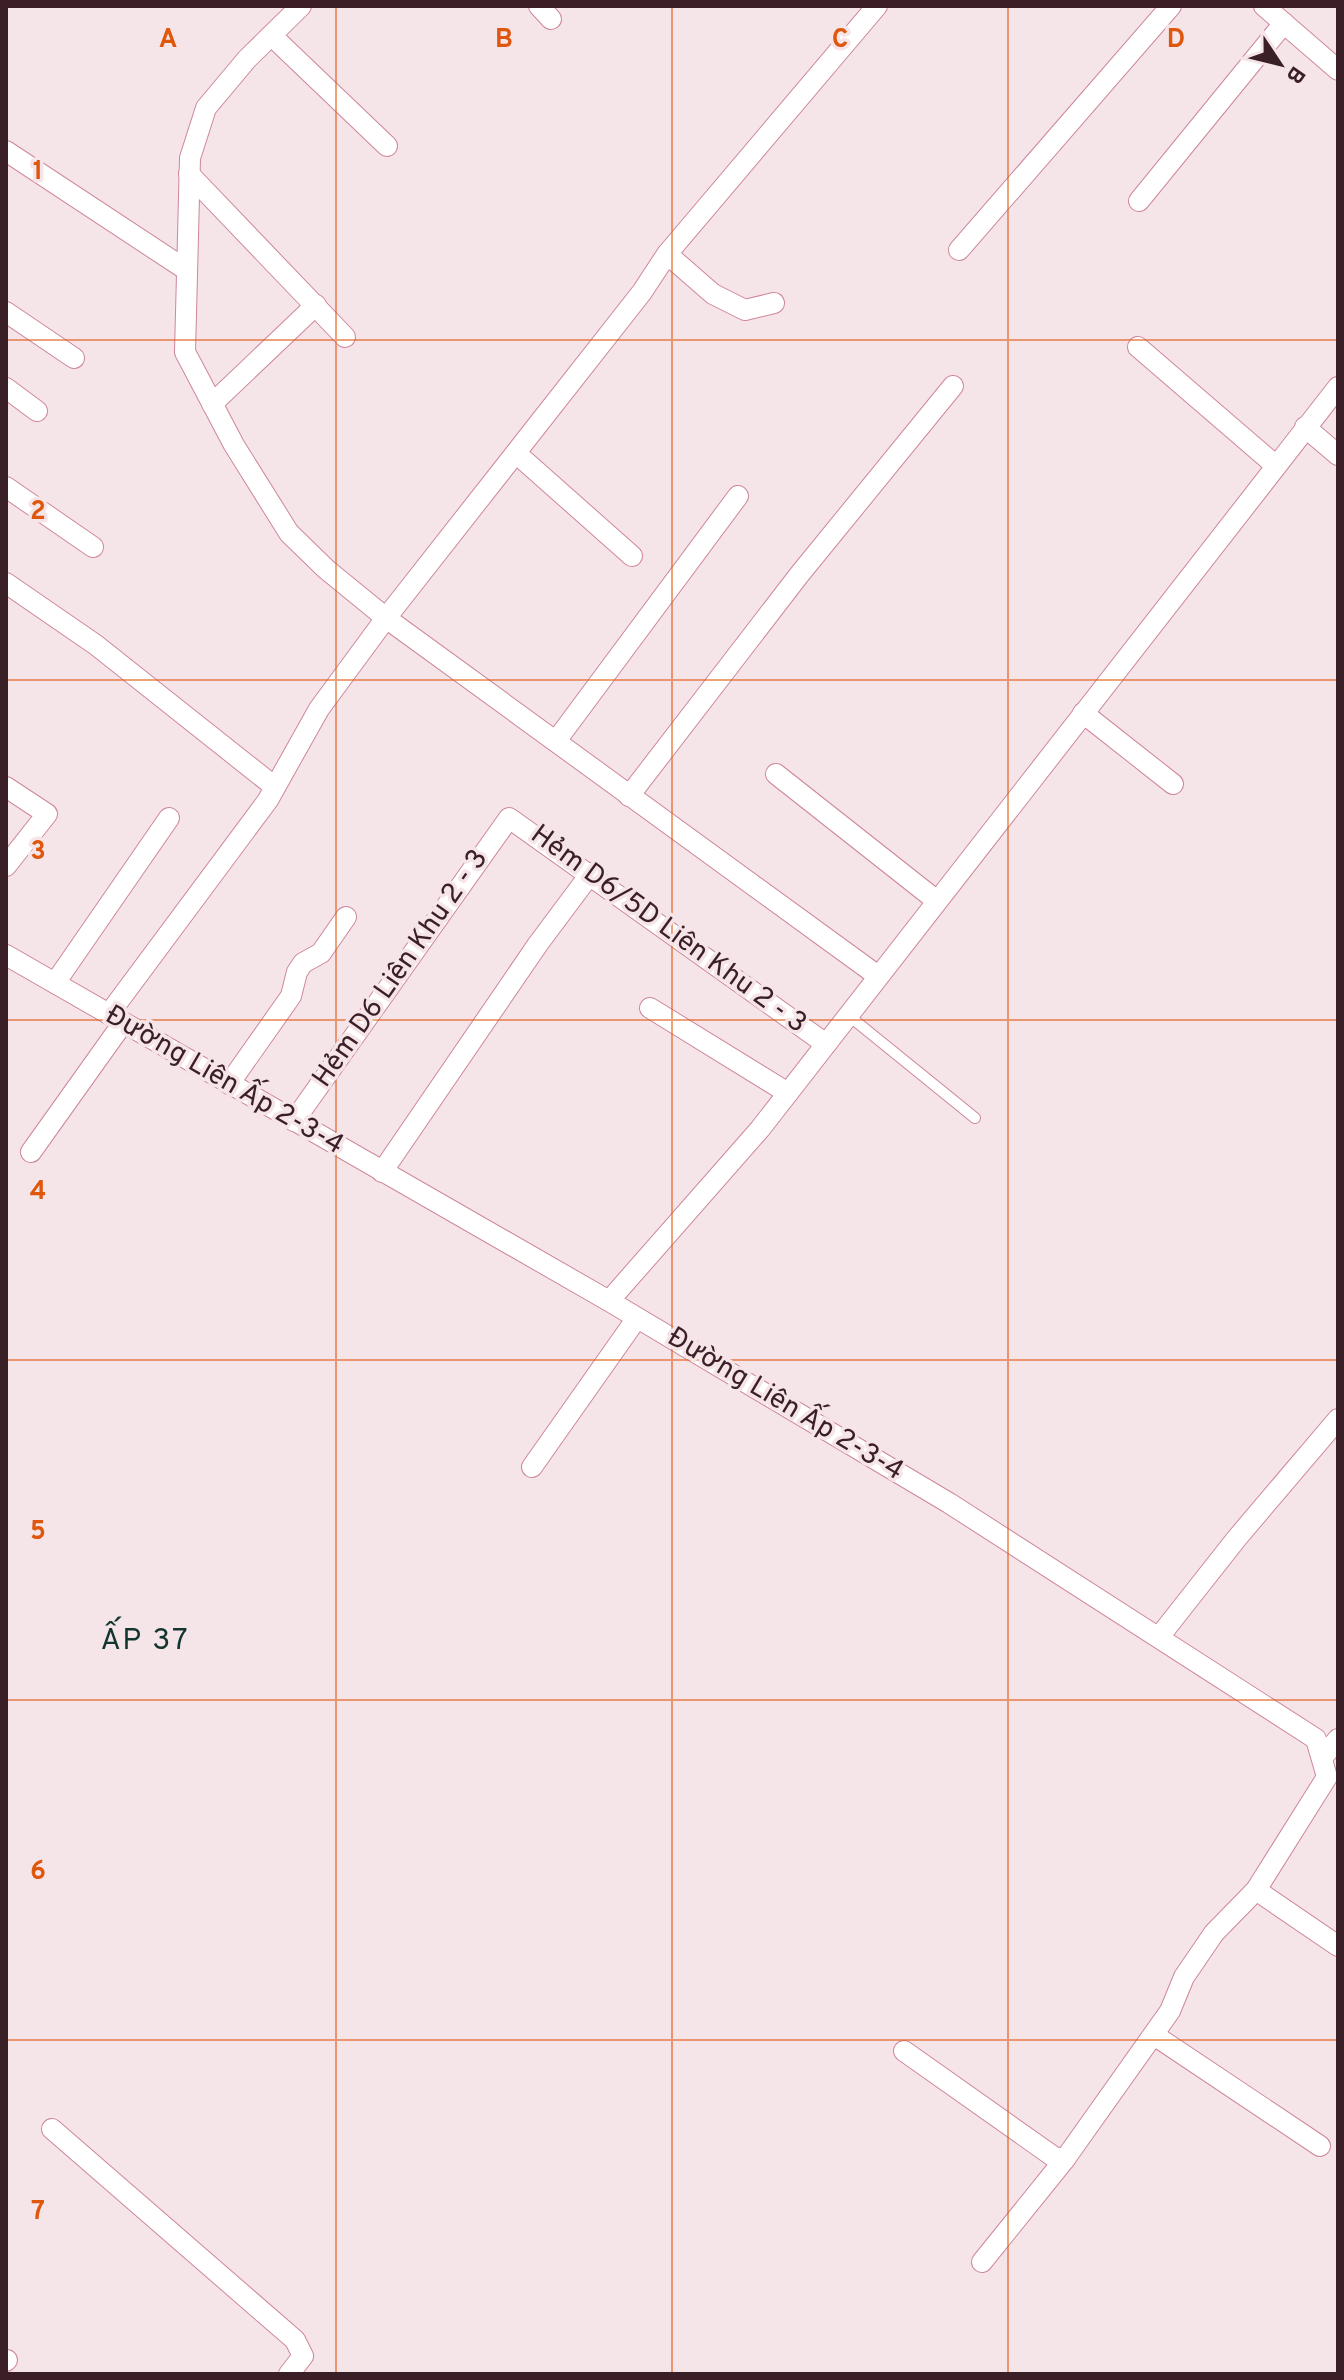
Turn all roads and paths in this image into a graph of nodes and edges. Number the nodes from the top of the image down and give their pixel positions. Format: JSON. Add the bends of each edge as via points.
{"nodes":[{"id":1,"x":301,"y":6,"type":"edge"},
{"id":2,"x":877,"y":6,"type":"edge"},
{"id":3,"x":1171,"y":6,"type":"edge"},
{"id":4,"x":1264,"y":6,"type":"edge"},
{"id":5,"x":1284,"y":23,"type":"junction"},
{"id":6,"x":272,"y":36,"type":"junction"},
{"id":7,"x":1338,"y":70,"type":"edge"},
{"id":8,"x":387,"y":146,"type":"dead end"},
{"id":9,"x":6,"y":151,"type":"edge"},
{"id":10,"x":189,"y":174,"type":"junction"},
{"id":11,"x":1139,"y":201,"type":"dead end"},
{"id":12,"x":959,"y":250,"type":"dead end"},
{"id":13,"x":667,"y":254,"type":"junction"},
{"id":14,"x":185,"y":269,"type":"junction"},
{"id":15,"x":774,"y":303,"type":"dead end"},
{"id":16,"x":316,"y":305,"type":"junction"},
{"id":17,"x":6,"y":312,"type":"edge"},
{"id":18,"x":345,"y":337,"type":"dead end"},
{"id":19,"x":1138,"y":347,"type":"dead end"},
{"id":20,"x":74,"y":358,"type":"dead end"},
{"id":21,"x":953,"y":386,"type":"dead end"},
{"id":22,"x":1338,"y":387,"type":"edge"},
{"id":23,"x":6,"y":388,"type":"edge"},
{"id":24,"x":212,"y":404,"type":"junction"},
{"id":25,"x":37,"y":411,"type":"dead end"},
{"id":26,"x":1305,"y":427,"type":"junction"},
{"id":27,"x":517,"y":454,"type":"junction"},
{"id":28,"x":1338,"y":455,"type":"edge"},
{"id":29,"x":1275,"y":465,"type":"junction"},
{"id":30,"x":6,"y":487,"type":"edge"},
{"id":31,"x":738,"y":496,"type":"dead end"},
{"id":32,"x":93,"y":547,"type":"dead end"},
{"id":33,"x":632,"y":556,"type":"dead end"},
{"id":34,"x":6,"y":583,"type":"edge"},
{"id":35,"x":386,"y":618,"type":"junction"},
{"id":36,"x":1083,"y":713,"type":"junction"},
{"id":37,"x":556,"y":741,"type":"junction"},
{"id":38,"x":776,"y":774,"type":"dead end"},
{"id":39,"x":1173,"y":784,"type":"dead end"},
{"id":40,"x":6,"y":787,"type":"edge"},
{"id":41,"x":275,"y":787,"type":"junction"},
{"id":42,"x":629,"y":796,"type":"junction"},
{"id":43,"x":169,"y":818,"type":"dead end"},
{"id":44,"x":509,"y":818,"type":"joint"},
{"id":45,"x":6,"y":866,"type":"edge"},
{"id":46,"x":591,"y":873,"type":"junction"},
{"id":47,"x":937,"y":901,"type":"junction"},
{"id":48,"x":346,"y":917,"type":"dead end"},
{"id":49,"x":6,"y":955,"type":"edge"},
{"id":50,"x":878,"y":976,"type":"junction"},
{"id":51,"x":55,"y":983,"type":"junction"},
{"id":52,"x":650,"y":1008,"type":"dead end"},
{"id":53,"x":848,"y":1015,"type":"junction"},
{"id":54,"x":116,"y":1018,"type":"junction"},
{"id":55,"x":826,"y":1044,"type":"junction"},
{"id":56,"x":229,"y":1084,"type":"junction"},
{"id":57,"x":788,"y":1093,"type":"junction"},
{"id":58,"x":975,"y":1118,"type":"dead end"},
{"id":59,"x":294,"y":1121,"type":"junction"},
{"id":60,"x":31,"y":1152,"type":"dead end"},
{"id":61,"x":382,"y":1172,"type":"junction"},
{"id":62,"x":609,"y":1301,"type":"junction"},
{"id":63,"x":637,"y":1318,"type":"junction"},
{"id":64,"x":1338,"y":1419,"type":"edge"},
{"id":65,"x":532,"y":1467,"type":"dead end"},
{"id":66,"x":1159,"y":1637,"type":"junction"},
{"id":67,"x":1338,"y":1739,"type":"edge"},
{"id":68,"x":1322,"y":1758,"type":"junction"},
{"id":69,"x":1256,"y":1890,"type":"junction"},
{"id":70,"x":1338,"y":1946,"type":"edge"},
{"id":71,"x":1154,"y":2035,"type":"junction"},
{"id":72,"x":904,"y":2051,"type":"dead end"},
{"id":73,"x":52,"y":2129,"type":"dead end"},
{"id":74,"x":1320,"y":2146,"type":"dead end"},
{"id":75,"x":1065,"y":2159,"type":"junction"},
{"id":76,"x":982,"y":2262,"type":"dead end"},
{"id":77,"x":289,"y":2374,"type":"edge"}],
"edges":[{"from":1,"to":6,"type":"street"},
{"from":2,"to":13,"type":"street"},
{"from":3,"to":12,"type":"street"},
{"from":4,"to":5,"type":"street"},
{"from":5,"to":7,"type":"street"},
{"from":5,"to":11,"type":"street"},
{"from":6,"to":8,"type":"street"},
{"from":6,"to":10,"type":"street","via":[[206,108]]},
{"from":9,"to":14,"type":"street"},
{"from":10,"to":14,"type":"street"},
{"from":10,"to":16,"type":"street"},
{"from":13,"to":15,"type":"street","via":[[713,294],[745,310]]},
{"from":13,"to":27,"type":"street"},
{"from":14,"to":24,"type":"street","via":[[185,352]]},
{"from":16,"to":18,"type":"street"},
{"from":16,"to":24,"type":"street"},
{"from":17,"to":20,"type":"street"},
{"from":19,"to":29,"type":"street"},
{"from":21,"to":42,"type":"street"},
{"from":22,"to":26,"type":"street"},
{"from":23,"to":25,"type":"street"},
{"from":24,"to":35,"type":"street","via":[[289,533]]},
{"from":26,"to":28,"type":"street"},
{"from":26,"to":29,"type":"street"},
{"from":27,"to":33,"type":"street"},
{"from":27,"to":35,"type":"street"},
{"from":29,"to":36,"type":"street"},
{"from":30,"to":32,"type":"street"},
{"from":31,"to":37,"type":"street"},
{"from":34,"to":41,"type":"street","via":[[96,645]]},
{"from":35,"to":37,"type":"street"},
{"from":35,"to":41,"type":"street","via":[[319,709]]},
{"from":36,"to":39,"type":"street"},
{"from":36,"to":47,"type":"street"},
{"from":37,"to":42,"type":"street"},
{"from":38,"to":47,"type":"street"},
{"from":40,"to":45,"type":"street","via":[[47,814]]},
{"from":41,"to":54,"type":"street"},
{"from":42,"to":50,"type":"street"},
{"from":43,"to":51,"type":"street"},
{"from":44,"to":46,"type":"street","name":"Hẻm D6/5D Liên Khu 2 - 3"},
{"from":44,"to":59,"type":"street","name":"Hẻm D6 Liên Khu 2 - 3"},
{"from":46,"to":55,"type":"street","name":"Hẻm D6/5D Liên Khu 2 - 3"},
{"from":46,"to":61,"type":"street"},
{"from":47,"to":50,"type":"street"},
{"from":48,"to":56,"type":"street","via":[[321,953],[303,963],[291,996]]},
{"from":49,"to":51,"type":"street","name":"Đường Liên Ấp 2-3-4"},
{"from":50,"to":53,"type":"street"},
{"from":51,"to":54,"type":"street","name":"Đường Liên Ấp 2-3-4"},
{"from":52,"to":57,"type":"street"},
{"from":53,"to":55,"type":"street"},
{"from":53,"to":58,"type":"lane"},
{"from":54,"to":56,"type":"street","name":"Đường Liên Ấp 2-3-4"},
{"from":54,"to":60,"type":"street"},
{"from":55,"to":57,"type":"street"},
{"from":56,"to":59,"type":"street","name":"Đường Liên Ấp 2-3-4"},
{"from":57,"to":62,"type":"street"},
{"from":59,"to":61,"type":"street","name":"Đường Liên Ấp 2-3-4"},
{"from":61,"to":62,"type":"street","name":"Đường Liên Ấp 2-3-4"},
{"from":62,"to":63,"type":"street","name":"Đường Liên Ấp 2-3-4"},
{"from":63,"to":65,"type":"street"},
{"from":63,"to":66,"type":"street","name":"Đường Liên Ấp 2-3-4","via":[[949,1503]]},
{"from":64,"to":66,"type":"street"},
{"from":66,"to":68,"type":"street","name":"Đường Liên Ấp 2-3-4","via":[[1316,1739]]},
{"from":67,"to":68,"type":"street"},
{"from":68,"to":69,"type":"street","via":[[1327,1777]]},
{"from":69,"to":70,"type":"street"},
{"from":69,"to":71,"type":"street","via":[[1214,1933]]},
{"from":71,"to":74,"type":"street"},
{"from":71,"to":75,"type":"street"},
{"from":72,"to":75,"type":"street","via":[[1054,2157]]},
{"from":73,"to":77,"type":"street","via":[[295,2340],[303,2356]]},
{"from":75,"to":76,"type":"street"}]}
